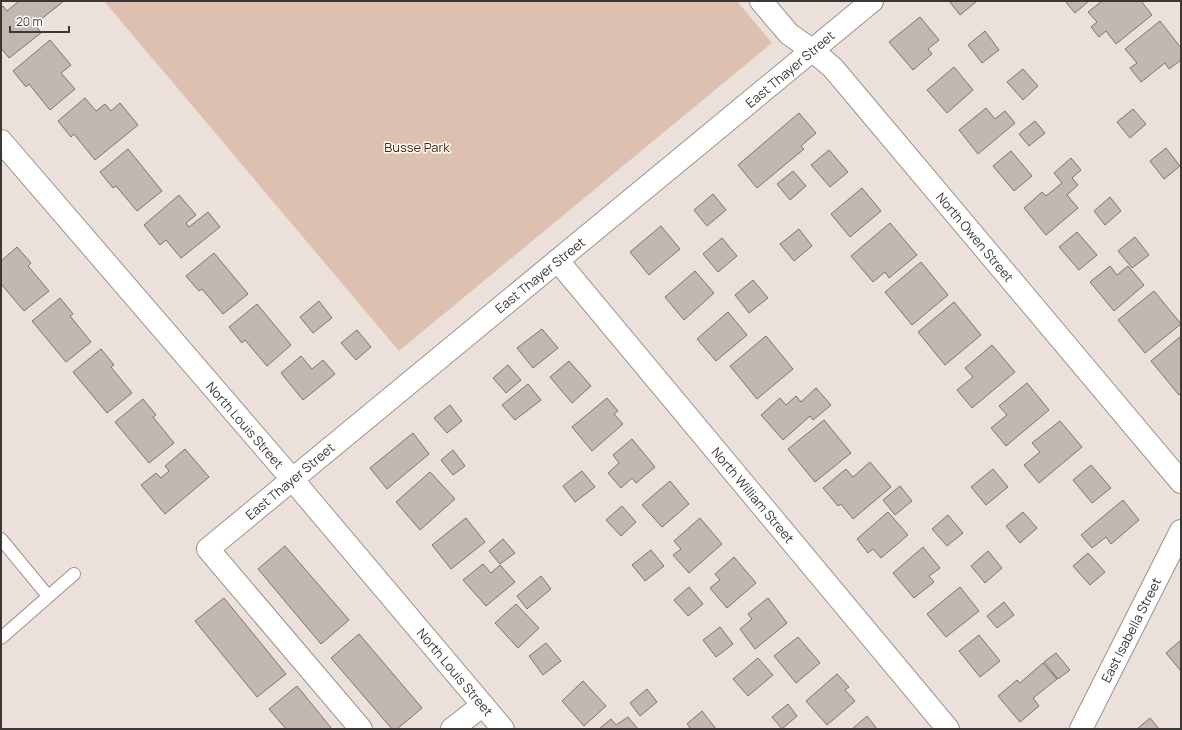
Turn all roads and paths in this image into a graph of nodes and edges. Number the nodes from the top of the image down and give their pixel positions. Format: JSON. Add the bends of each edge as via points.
{"nodes":[{"id":1,"x":761,"y":1,"type":"edge"},
{"id":2,"x":872,"y":1,"type":"edge"},
{"id":3,"x":812,"y":50,"type":"junction"},
{"id":4,"x":1,"y":140,"type":"edge"},
{"id":5,"x":558,"y":261,"type":"junction"},
{"id":6,"x":292,"y":479,"type":"junction"},
{"id":7,"x":1181,"y":482,"type":"edge"},
{"id":8,"x":1181,"y":531,"type":"edge"},
{"id":9,"x":3,"y":547,"type":"edge"},
{"id":10,"x":74,"y":574,"type":"dead end"},
{"id":11,"x":48,"y":596,"type":"junction"},
{"id":12,"x":1,"y":638,"type":"edge"},
{"id":13,"x":483,"y":704,"type":"junction"},
{"id":14,"x":360,"y":729,"type":"edge"},
{"id":15,"x":452,"y":729,"type":"edge"},
{"id":16,"x":503,"y":729,"type":"edge"},
{"id":17,"x":948,"y":729,"type":"edge"},
{"id":18,"x":1081,"y":729,"type":"edge"}],
"edges":[{"from":1,"to":3,"type":"street","name":"North Owen Street","via":[[789,34]]},
{"from":2,"to":3,"type":"street","name":"East Thayer Street"},
{"from":3,"to":5,"type":"street","name":"East Thayer Street"},
{"from":3,"to":7,"type":"street","name":"North Owen Street","via":[[834,68]]},
{"from":4,"to":6,"type":"street","name":"North Louis Street"},
{"from":5,"to":6,"type":"street","name":"East Thayer Street"},
{"from":5,"to":17,"type":"street","name":"North William Street"},
{"from":6,"to":13,"type":"street","name":"North Louis Street"},
{"from":6,"to":14,"type":"street","name":"East Thayer Street","via":[[208,549]]},
{"from":8,"to":18,"type":"street","name":"East Isabella Street"},
{"from":9,"to":11,"type":"lane"},
{"from":10,"to":11,"type":"lane"},
{"from":11,"to":12,"type":"lane"},
{"from":13,"to":15,"type":"street"},
{"from":13,"to":16,"type":"street","name":"North Louis Street"}]}
